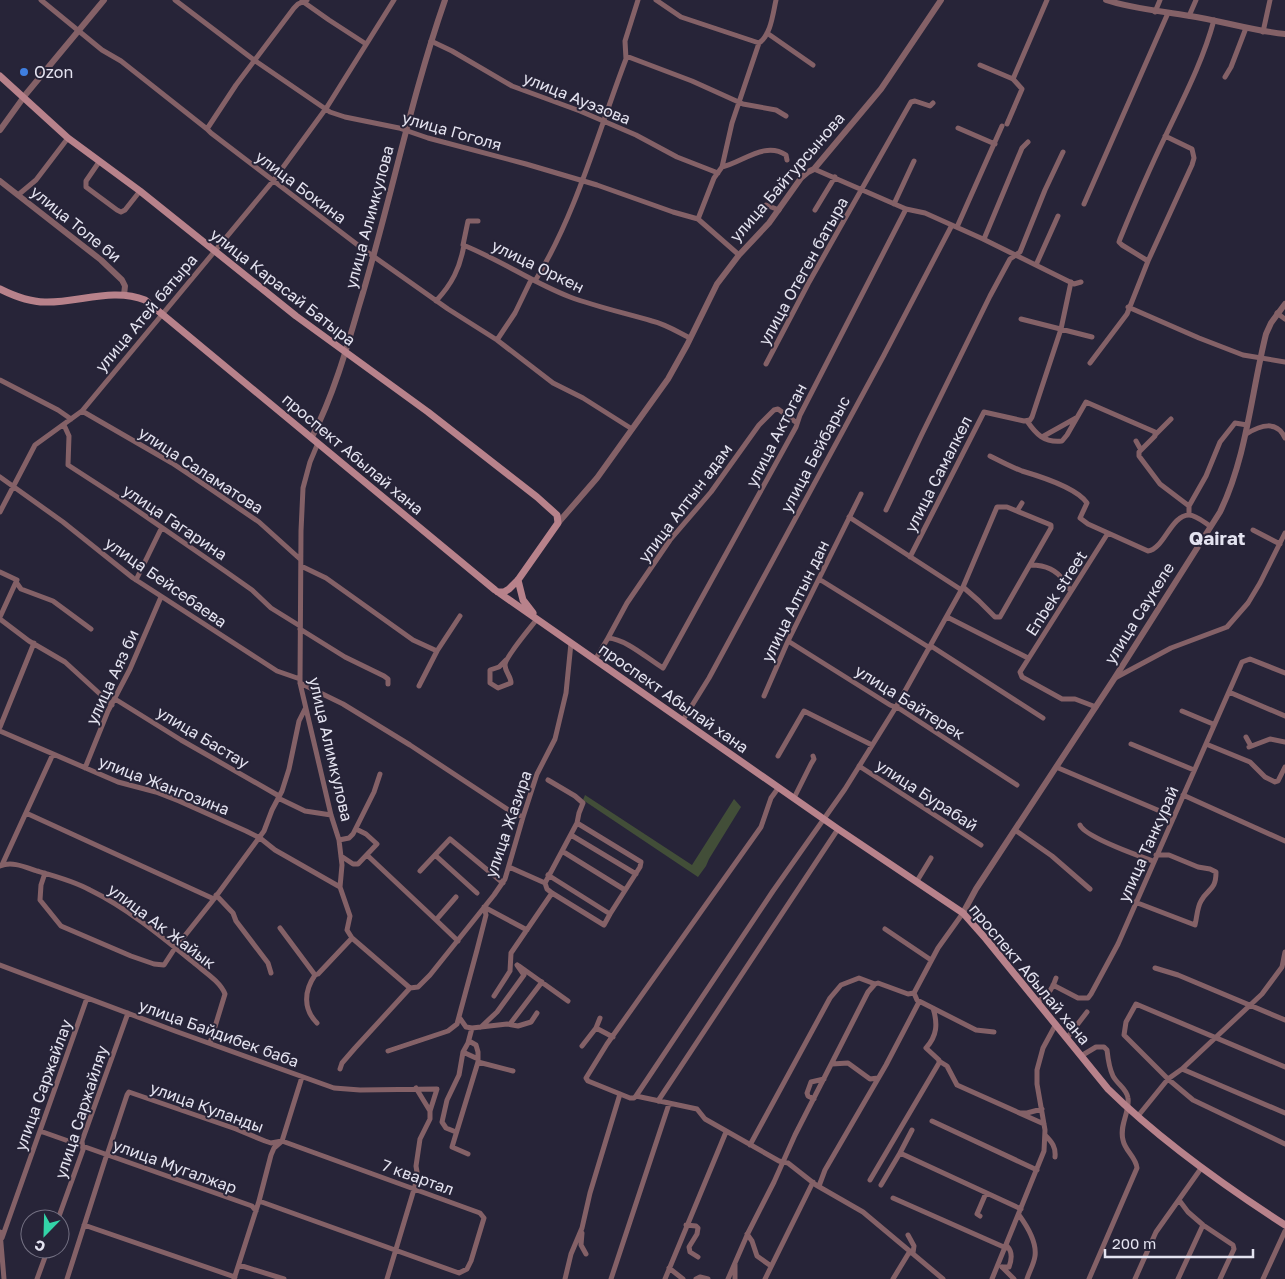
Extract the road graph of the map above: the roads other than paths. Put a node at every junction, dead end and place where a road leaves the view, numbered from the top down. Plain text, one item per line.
1 (41, 0) edge
2 (104, 0) edge
3 (175, 0) edge
4 (304, 0) edge
5 (394, 0) edge
6 (445, 0) edge
7 (638, 0) edge
8 (656, 0) edge
9 (776, 0) edge
10 (942, 0) edge
11 (1047, 0) edge
12 (1106, 0) edge
13 (1160, 0) edge
14 (1196, 0) edge
15 (1270, 0) edge
16 (1155, 12) junction
17 (1168, 13) junction
18 (1189, 16) junction
19 (1214, 20) junction
20 (1246, 28) junction
21 (78, 31) junction
22 (1263, 32) junction
23 (767, 33) junction
24 (1285, 34) edge
25 (431, 40) junction
26 (759, 43) junction
27 (366, 44) junction
28 (626, 56) junction
29 (254, 60) junction
30 (813, 65) dead end
31 (980, 65) dead end
32 (0, 76) edge
33 (1225, 77) dead end
34 (1013, 79) junction
35 (25, 97) junction
36 (739, 101) junction
37 (933, 103) dead end
38 (324, 110) junction
39 (786, 116) dead end
40 (603, 120) junction
41 (207, 128) junction
42 (958, 128) dead end
43 (0, 130) edge
44 (405, 130) junction
45 (1165, 136) junction
46 (68, 138) junction
47 (1028, 142) dead end
48 (995, 144) junction
49 (1063, 152) dead end
50 (787, 160) dead end
51 (914, 161) dead end
52 (99, 162) junction
53 (722, 167) junction
54 (814, 169) junction
55 (718, 173) junction
56 (834, 177) junction
57 (0, 181) edge
58 (581, 181) junction
59 (273, 182) junction
60 (862, 190) junction
61 (140, 191) junction
62 (18, 195) junction
63 (894, 204) junction
64 (1084, 204) dead end
65 (766, 205) dead end
66 (906, 209) junction
67 (779, 210) junction
68 (815, 210) dead end
69 (1058, 216) dead end
70 (698, 219) junction
71 (478, 221) dead end
72 (954, 226) junction
73 (984, 239) junction
74 (464, 245) junction
75 (214, 251) junction
76 (739, 255) junction
77 (1016, 255) junction
78 (374, 257) junction
79 (1148, 261) junction
80 (1036, 265) junction
81 (533, 280) junction
82 (1071, 282) junction
83 (1081, 282) dead end
84 (0, 289) edge
85 (124, 294) junction
86 (436, 301) junction
87 (1285, 304) edge
88 (1128, 307) junction
89 (1278, 313) junction
90 (163, 314) junction
91 (1021, 319) dead end
92 (1285, 319) edge
93 (1061, 329) junction
94 (1092, 337) dead end
95 (690, 338) junction
96 (497, 340) junction
97 (345, 353) junction
98 (1260, 359) junction
99 (1285, 362) edge
100 (1090, 363) dead end
101 (766, 364) dead end
102 (0, 380) edge
103 (82, 411) junction
104 (1077, 418) junction
105 (1171, 419) dead end
106 (71, 420) junction
107 (1027, 421) junction
108 (797, 423) junction
109 (64, 425) junction
110 (1247, 425) junction
111 (632, 429) junction
112 (1156, 434) junction
113 (1246, 434) junction
114 (312, 438) junction
115 (1042, 438) junction
116 (1285, 438) edge
117 (1136, 442) dead end
118 (318, 444) junction
119 (1141, 450) junction
120 (990, 456) dead end
121 (0, 477) edge
122 (13, 486) junction
123 (861, 494) dead end
124 (1022, 503) dead end
125 (1189, 506) junction
126 (886, 510) dead end
127 (1017, 511) junction
128 (0, 512) edge
129 (554, 513) junction
130 (566, 514) junction
131 (1189, 515) junction
132 (849, 518) junction
133 (558, 523) junction
134 (1210, 526) junction
135 (162, 529) junction
136 (1253, 530) dead end
137 (1108, 532) junction
138 (1285, 533) edge
139 (1280, 544) junction
140 (910, 557) junction
141 (300, 559) junction
142 (1031, 564) junction
143 (301, 566) junction
144 (0, 572) edge
145 (819, 578) junction
146 (136, 580) junction
147 (518, 580) junction
148 (16, 582) junction
149 (962, 588) junction
150 (1071, 591) junction
151 (498, 592) junction
152 (162, 597) junction
153 (460, 616) dead end
154 (947, 617) junction
155 (0, 618) edge
156 (538, 619) junction
157 (300, 628) junction
158 (91, 629) dead end
159 (608, 638) junction
160 (788, 641) junction
161 (34, 643) junction
162 (571, 643) junction
163 (930, 647) junction
164 (437, 651) junction
165 (1028, 658) junction
166 (506, 660) junction
167 (595, 660) junction
168 (1285, 673) edge
169 (1114, 679) junction
170 (300, 681) junction
171 (388, 684) dead end
172 (419, 686) dead end
173 (1229, 692) junction
174 (764, 696) dead end
175 (115, 699) junction
176 (112, 705) junction
177 (896, 707) junction
178 (1096, 707) junction
179 (304, 709) junction
180 (1182, 711) dead end
181 (1285, 716) edge
182 (1044, 718) dead end
183 (683, 720) junction
184 (0, 727) edge
185 (1213, 727) junction
186 (0, 731) edge
187 (1246, 737) dead end
188 (1285, 742) edge
189 (1131, 744) dead end
190 (1206, 744) junction
191 (872, 745) junction
192 (53, 754) junction
193 (778, 756) dead end
194 (813, 756) dead end
195 (859, 766) junction
196 (1056, 766) junction
197 (1285, 767) edge
198 (85, 768) junction
199 (1194, 770) junction
200 (380, 774) dead end
201 (548, 780) dead end
202 (161, 784) dead end
203 (1017, 785) dead end
204 (779, 787) junction
205 (157, 792) junction
206 (1184, 795) junction
207 (278, 797) junction
208 (794, 798) junction
209 (26, 813) junction
210 (331, 815) junction
211 (522, 817) junction
212 (1174, 817) junction
213 (824, 819) junction
214 (577, 823) junction
215 (1080, 825) dead end
216 (356, 828) junction
217 (838, 829) junction
218 (1015, 830) junction
219 (571, 835) junction
220 (260, 838) junction
221 (339, 840) junction
222 (1285, 841) edge
223 (981, 845) dead end
224 (562, 851) junction
225 (367, 855) junction
226 (435, 855) junction
227 (1156, 855) junction
228 (341, 856) junction
229 (932, 858) dead end
230 (1153, 861) junction
231 (1, 865) edge
232 (510, 867) junction
233 (420, 872) dead end
234 (45, 873) junction
235 (636, 874) junction
236 (548, 875) junction
237 (917, 882) junction
238 (502, 883) junction
239 (545, 883) junction
240 (340, 887) junction
241 (1090, 888) dead end
242 (625, 890) junction
243 (477, 893) dead end
244 (552, 893) junction
245 (215, 897) junction
246 (456, 897) dead end
247 (1135, 902) junction
248 (484, 907) junction
249 (610, 914) junction
250 (963, 914) junction
251 (436, 920) junction
252 (280, 928) dead end
253 (885, 929) dead end
254 (527, 930) junction
255 (352, 938) junction
256 (458, 941) junction
257 (175, 948) junction
258 (1285, 952) edge
259 (510, 956) junction
260 (931, 960) junction
261 (0, 965) edge
262 (517, 965) junction
263 (1155, 968) dead end
264 (271, 973) dead end
265 (314, 975) junction
266 (1056, 978) dead end
267 (542, 982) junction
268 (875, 984) junction
269 (1053, 985) junction
270 (410, 988) junction
271 (914, 993) junction
272 (494, 996) dead end
273 (88, 998) junction
274 (568, 1001) dead end
275 (920, 1002) junction
276 (1037, 1002) junction
277 (1249, 1005) junction
278 (933, 1008) junction
279 (128, 1012) junction
280 (1086, 1012) dead end
281 (497, 1013) junction
282 (537, 1013) dead end
283 (458, 1017) junction
284 (600, 1018) dead end
285 (1285, 1020) edge
286 (317, 1023) dead end
287 (507, 1024) junction
288 (1056, 1024) junction
289 (480, 1027) junction
290 (472, 1028) junction
291 (596, 1028) junction
292 (994, 1032) dead end
293 (613, 1037) junction
294 (1216, 1037) junction
295 (1067, 1038) junction
296 (469, 1041) junction
297 (210, 1043) junction
298 (582, 1046) dead end
299 (388, 1051) dead end
300 (463, 1052) junction
301 (1081, 1056) junction
302 (478, 1061) junction
303 (939, 1062) junction
304 (832, 1064) junction
305 (1285, 1067) edge
306 (340, 1069) dead end
307 (1182, 1069) junction
308 (513, 1071) dead end
309 (302, 1077) junction
310 (878, 1078) junction
311 (824, 1079) junction
312 (1168, 1079) junction
313 (416, 1088) junction
314 (620, 1094) junction
315 (636, 1096) junction
316 (814, 1099) junction
317 (658, 1101) junction
318 (669, 1104) junction
319 (1127, 1107) junction
320 (1042, 1109) junction
321 (430, 1111) junction
322 (1017, 1113) junction
323 (1285, 1113) edge
324 (1138, 1116) junction
325 (932, 1121) dead end
326 (1044, 1124) junction
327 (912, 1130) dead end
328 (40, 1131) junction
329 (456, 1132) junction
330 (726, 1132) junction
331 (1046, 1135) junction
332 (282, 1141) junction
333 (1285, 1144) edge
334 (750, 1145) junction
335 (84, 1147) junction
336 (900, 1153) junction
337 (107, 1154) junction
338 (468, 1154) dead end
339 (1055, 1157) dead end
340 (783, 1161) junction
341 (1202, 1167) junction
342 (1038, 1170) junction
343 (870, 1180) dead end
344 (813, 1182) junction
345 (882, 1184) dead end
346 (818, 1186) junction
347 (414, 1189) junction
348 (986, 1193) junction
349 (893, 1198) dead end
350 (1179, 1200) junction
351 (259, 1201) junction
352 (62, 1209) edge
353 (256, 1211) junction
354 (1020, 1212) junction
355 (980, 1216) dead end
356 (84, 1225) junction
357 (686, 1225) junction
358 (1203, 1225) junction
359 (1285, 1225) edge
360 (582, 1228) junction
361 (1285, 1231) edge
362 (1, 1234) edge
363 (747, 1234) junction
364 (574, 1247) junction
365 (1006, 1247) junction
366 (910, 1250) junction
367 (396, 1251) junction
368 (698, 1257) dead end
369 (44, 1259) edge
370 (735, 1264) junction
371 (239, 1265) junction
372 (771, 1266) junction
373 (1000, 1266) junction
374 (669, 1268) junction
375 (235, 1278) edge
376 (4, 1279) edge
377 (37, 1279) edge
378 (67, 1279) edge
379 (284, 1279) edge
380 (387, 1279) edge
381 (566, 1279) edge
382 (611, 1279) edge
383 (665, 1279) edge
384 (683, 1279) edge
385 (696, 1279) edge
386 (708, 1279) edge
387 (728, 1279) edge
388 (735, 1279) edge
389 (764, 1279) edge
390 (893, 1279) edge
391 (943, 1279) edge
392 (992, 1279) edge
393 (1014, 1279) edge
394 (1027, 1279) edge
395 (1089, 1279) edge
396 (1134, 1279) edge
397 (1178, 1279) edge
398 (1220, 1279) edge
399 (1263, 1279) edge

1 - 21 street, улица Бокина
2 - 21 street
3 - 29 street, улица Гоголя
4 - 27 street
4 - 29 street
5 - 27 street, улица Атей батыра
6 - 25 street, улица Алимкулова
7 - 28 street
8 - 26 street
9 - 23 street
10 - 54 street, улица Байтурсынова
11 - 34 street
12 - 16 street
13 - 16 street
14 - 18 street
15 - 22 street
16 - 17 street
17 - 18 street
17 - 64 street
18 - 19 street
19 - 20 street
19 - 45 street
20 - 22 street
20 - 33 street
21 - 35 street
21 - 41 street, улица Бокина
22 - 24 street
23 - 26 street
23 - 30 street
25 - 40 street, улица Ауэзова
25 - 44 street, улица Алимкулова
26 - 36 street
27 - 38 street, улица Атей батыра
28 - 36 street
28 - 40 street
29 - 38 street, улица Гоголя
29 - 41 street
31 - 34 street
32 - 35 main road, улица Карасай Батыра
34 - 48 street, улица Бейбарыс
35 - 43 street
35 - 46 main road, улица Карасай Батыра
36 - 39 street
36 - 53 street
37 - 60 street, улица Отеген батыра
38 - 44 street, улица Гоголя
38 - 59 street, улица Атей батыра
40 - 55 street, улица Ауэзова
40 - 58 street
41 - 59 street, улица Бокина
42 - 48 street
44 - 58 street, улица Гоголя
44 - 78 street, улица Алимкулова
45 - 79 street
45 - 79 street
46 - 52 main road, улица Карасай Батыра
46 - 62 street
47 - 73 street
48 - 72 street, улица Бейбарыс
49 - 77 street
50 - 53 street
51 - 63 street
52 - 61 main road, улица Карасай Батыра
52 - 61 street
53 - 55 street
54 - 56 street
54 - 67 street, улица Байтурсынова
55 - 70 street
56 - 60 street
56 - 68 street
57 - 62 street, улица Толе би
58 - 70 street, улица Гоголя
58 - 81 street
59 - 75 street, улица Атей батыра
59 - 78 street, улица Бокина
60 - 63 street
60 - 101 street, улица Отеген батыра
61 - 75 main road, улица Карасай Батыра
62 - 85 street, улица Толе би
63 - 66 street
65 - 67 street
66 - 72 street
66 - 108 street, улица Актоган
67 - 76 street, улица Байтурсынова
69 - 80 street
70 - 76 street, улица Гоголя
71 - 74 street, улица Оркен
72 - 73 street
72 - 183 street, улица Бейбарыс
73 - 77 street
74 - 81 street, улица Оркен
74 - 86 street
75 - 90 street, улица Атей батыра
75 - 97 main road, улица Карасай Батыра
76 - 95 street, улица Байтурсынова
77 - 80 street
77 - 126 street
78 - 86 street, улица Бокина
78 - 97 street, улица Алимкулова
79 - 88 street
80 - 82 street
81 - 95 street, улица Оркен
81 - 96 street
82 - 83 street
82 - 93 street
84 - 85 main road, проспект Абылай хана
85 - 90 main road, проспект Абылай хана
86 - 96 street, улица Бокина
87 - 89 street, улица Саукеле
88 - 98 street
88 - 100 street
89 - 92 street
89 - 98 street, улица Саукеле
90 - 103 street, улица Атей батыра
90 - 114 main road, проспект Абылай хана
91 - 93 street
93 - 94 street
93 - 107 street
95 - 111 street, улица Байтурсынова
96 - 111 street, улица Бокина
97 - 114 street, улица Алимкулова
97 - 129 main road, улица Карасай Батыра
98 - 99 street
98 - 110 street, улица Саукеле
102 - 106 street
103 - 106 street, улица Атей батыра
103 - 141 street, улица Саламатова
104 - 112 street
104 - 115 street
104 - 115 street
105 - 112 street
106 - 109 street, улица Атей батыра
107 - 115 street
107 - 140 street, улица Самалкел
108 - 159 street, улица Алтын адам
108 - 159 street, улица Актоган
109 - 122 street, улица Атей батыра
109 - 135 street, улица Гагарина
110 - 113 street, улица Саукеле
110 - 125 street
111 - 130 street, улица Байтурсынова
112 - 119 street
113 - 116 street
113 - 134 street, улица Саукеле
114 - 118 main road, проспект Абылай хана
117 - 119 street
118 - 141 street, улица Алимкулова
118 - 151 main road, проспект Абылай хана
119 - 125 street
120 - 137 street
121 - 122 street, улица Бейсебаева
122 - 128 street, улица Атей батыра
122 - 146 street, улица Бейсебаева
123 - 132 street, улица Алтын дан
124 - 127 street
125 - 131 street
127 - 142 street
127 - 149 street, улица Бурабай
129 - 130 street
129 - 133 main road
130 - 133 street, улица Байтурсынова
131 - 134 street
131 - 137 street
132 - 140 street
132 - 145 street, улица Алтын дан
133 - 147 main road
134 - 169 street, улица Саукеле
135 - 146 street
135 - 157 street, улица Гагарина
136 - 139 street
137 - 150 street, Enbek street
138 - 139 street
139 - 169 street
140 - 149 street
141 - 143 street, улица Алимкулова
142 - 149 street
142 - 150 street
143 - 157 street, улица Алимкулова
143 - 164 street
144 - 148 street
145 - 160 street, улица Алтын дан
145 - 163 street
146 - 152 street, улица Бейсебаева
147 - 151 main road
147 - 156 main road
148 - 155 street
148 - 158 street
149 - 154 street, улица Бурабай
150 - 165 street, Enbek street
151 - 156 main road, проспект Абылай хана
152 - 170 street, улица Бейсебаева
152 - 175 street, улица Аяз би
153 - 164 street
154 - 163 street, улица Бурабай
154 - 165 street, Enbek street
155 - 161 street
156 - 162 main road, проспект Абылай хана
156 - 166 street
157 - 170 street, улица Алимкулова
157 - 171 street, улица Гагарина
159 - 167 street
160 - 174 street, улица Алтын дан
160 - 177 street, улица Байтерек
161 - 176 street
161 - 184 street
162 - 167 main road, проспект Абылай хана
162 - 211 street, улица Жазира
163 - 177 street, улица Бурабай
163 - 182 street
164 - 172 street
165 - 178 street
166 - 166 street
167 - 183 main road, проспект Абылай хана
168 - 173 street, улица Танкурай
169 - 178 street, улица Саукеле
170 - 179 street, улица Алимкулова
170 - 211 street, улица Бейсебаева
173 - 181 street
173 - 185 street, улица Танкурай
175 - 176 street, улица Аяз би
175 - 207 street, улица Бастау
176 - 198 street, улица Аяз би
177 - 191 street, улица Бурабай
177 - 203 street, улица Байтерек
178 - 196 street, улица Саукеле
179 - 207 street
179 - 210 street, улица Алимкулова
180 - 185 street
183 - 204 main road, проспект Абылай хана
185 - 190 street, улица Танкурай
186 - 192 street, улица Жангозина
187 - 188 street
189 - 199 street
190 - 197 street
190 - 199 street, улица Танкурай
191 - 193 street
191 - 195 street, улица Бурабай
192 - 198 street, улица Жангозина
192 - 209 street
194 - 208 street
195 - 213 street, улица Бурабай
195 - 223 street, улица Бурабай
196 - 212 street
196 - 218 street, улица Саукеле
198 - 205 street, улица Жангозина
199 - 206 street, улица Танкурай
200 - 216 street
201 - 214 street
202 - 205 street
204 - 208 main road, проспект Абылай хана
204 - 293 street
205 - 220 street, улица Жангозина
206 - 212 street, улица Танкурай
206 - 222 street
207 - 210 street, улица Бастау
207 - 220 street
208 - 213 main road, проспект Абылай хана
209 - 231 street
209 - 245 street
210 - 221 street, улица Алимкулова
211 - 232 street, улица Жазира
212 - 227 street, улица Танкурай
213 - 217 main road, проспект Абылай хана
213 - 315 street, улица Бурабай
214 - 219 street
214 - 235 street
215 - 230 street
216 - 221 street
216 - 225 street
217 - 237 main road, проспект Абылай хана
217 - 317 street
218 - 241 street
218 - 250 street, улица Саукеле
219 - 224 street
219 - 235 street
220 - 240 street, улица Жангозина
220 - 245 street
221 - 228 street, улица Алимкулова
224 - 236 street
224 - 242 street
225 - 228 street
225 - 251 street
226 - 233 street
226 - 238 street
226 - 243 street
227 - 230 street, улица Танкурай
227 - 247 street
228 - 240 street, улица Алимкулова
229 - 237 street
230 - 247 street, улица Танкурай
231 - 234 street, улица Ак Жайык
232 - 238 street, улица Жазира
232 - 239 street
234 - 257 street, улица Ак Жайык
234 - 257 street
235 - 242 street
236 - 239 street
236 - 249 street
237 - 250 main road, проспект Абылай хана
238 - 248 street, улица Жазира
239 - 244 street
240 - 255 street, улица Алимкулова
242 - 249 street
244 - 249 street
244 - 254 street
245 - 257 street
245 - 264 street
246 - 251 street
247 - 269 street, улица Танкурай
248 - 254 street
248 - 256 street, улица Жазира
248 - 283 street
250 - 260 street
250 - 276 main road, проспект Абылай хана
251 - 256 street
252 - 265 street
253 - 260 street
254 - 259 street
255 - 265 street
255 - 270 street
256 - 270 street, улица Жазира
257 - 297 street, улица Ак Жайык
258 - 277 street
259 - 262 street
259 - 272 street
260 - 271 street
261 - 273 street, улица Байдибек баба
262 - 267 street
262 - 281 street
263 - 277 street
265 - 286 street
266 - 269 street
267 - 274 street
267 - 287 street
268 - 271 street
268 - 304 street
268 - 334 street
269 - 276 street
270 - 306 street, улица Жазира
271 - 275 street
273 - 279 street, улица Байдибек баба
273 - 328 street, улица Саржайлау
275 - 278 street
275 - 310 street
276 - 288 main road, проспект Абылай хана
277 - 285 street
277 - 294 street
278 - 292 street
278 - 303 street
279 - 297 street, улица Байдибек баба
279 - 335 street, улица Саржайляу
280 - 295 street
281 - 287 street
281 - 289 street
282 - 287 street
283 - 290 street
283 - 299 street
284 - 291 street
287 - 289 street
288 - 295 main road, проспект Абылай хана
288 - 320 street
289 - 290 street
290 - 296 street
291 - 293 street
291 - 298 street
293 - 314 street
294 - 305 street
294 - 307 street
294 - 312 street
295 - 301 main road, проспект Абылай хана
296 - 300 street
296 - 302 street
297 - 309 street, улица Байдибек баба
300 - 302 street
300 - 329 street
301 - 319 main road, проспект Абылай хана
301 - 319 street
302 - 308 street
302 - 329 street
303 - 322 street
303 - 343 street
304 - 310 street
304 - 311 street
307 - 312 street
307 - 323 street
309 - 313 street, улица Байдибек баба
309 - 332 street
310 - 346 street
311 - 316 street
311 - 316 street
312 - 324 street
312 - 333 street
313 - 321 street
313 - 321 street, улица Байдибек баба
314 - 315 street
314 - 360 street
315 - 317 street
316 - 340 street
317 - 318 street
318 - 330 street
318 - 382 street
319 - 324 main road, проспект Абылай хана
319 - 395 street
320 - 322 street
320 - 326 street
321 - 347 street
322 - 326 street
324 - 341 main road, проспект Абылай хана
325 - 342 street
326 - 331 street
327 - 336 street
328 - 335 street, улица Мугалжар
328 - 362 street, улица Саржайлау
329 - 338 street
330 - 334 street
330 - 357 street
331 - 339 street
331 - 342 street
332 - 337 street, улица Куланды
332 - 347 street, 7 квартал
332 - 351 street
334 - 340 street
335 - 337 street, улица Мугалжар
335 - 352 street, улица Саржайляу
336 - 345 street
336 - 348 street
337 - 353 street, улица Мугалжар
337 - 356 street
340 - 344 street
340 - 363 street
341 - 350 street
341 - 359 main road, проспект Абылай хана
342 - 354 street
344 - 346 street
344 - 372 street
346 - 366 street
347 - 367 street
347 - 367 street, 7 квартал
348 - 354 street
348 - 355 street
349 - 365 street
350 - 358 street
350 - 396 street
351 - 353 street
351 - 367 street
353 - 371 street
354 - 365 street
354 - 394 street
356 - 375 street
356 - 378 street
357 - 368 street
357 - 374 street
358 - 397 street
358 - 398 street
360 - 364 street
360 - 364 street
361 - 399 street
362 - 376 street, улица Саржайлау
363 - 370 street
363 - 372 street
364 - 381 street
365 - 373 street
365 - 373 street
366 - 366 street
366 - 390 street
366 - 391 street
367 - 380 street
369 - 377 street
370 - 387 street
370 - 388 street
371 - 375 street
371 - 379 street
372 - 389 street
373 - 392 street
373 - 393 street
374 - 383 street
374 - 384 street
385 - 386 street

